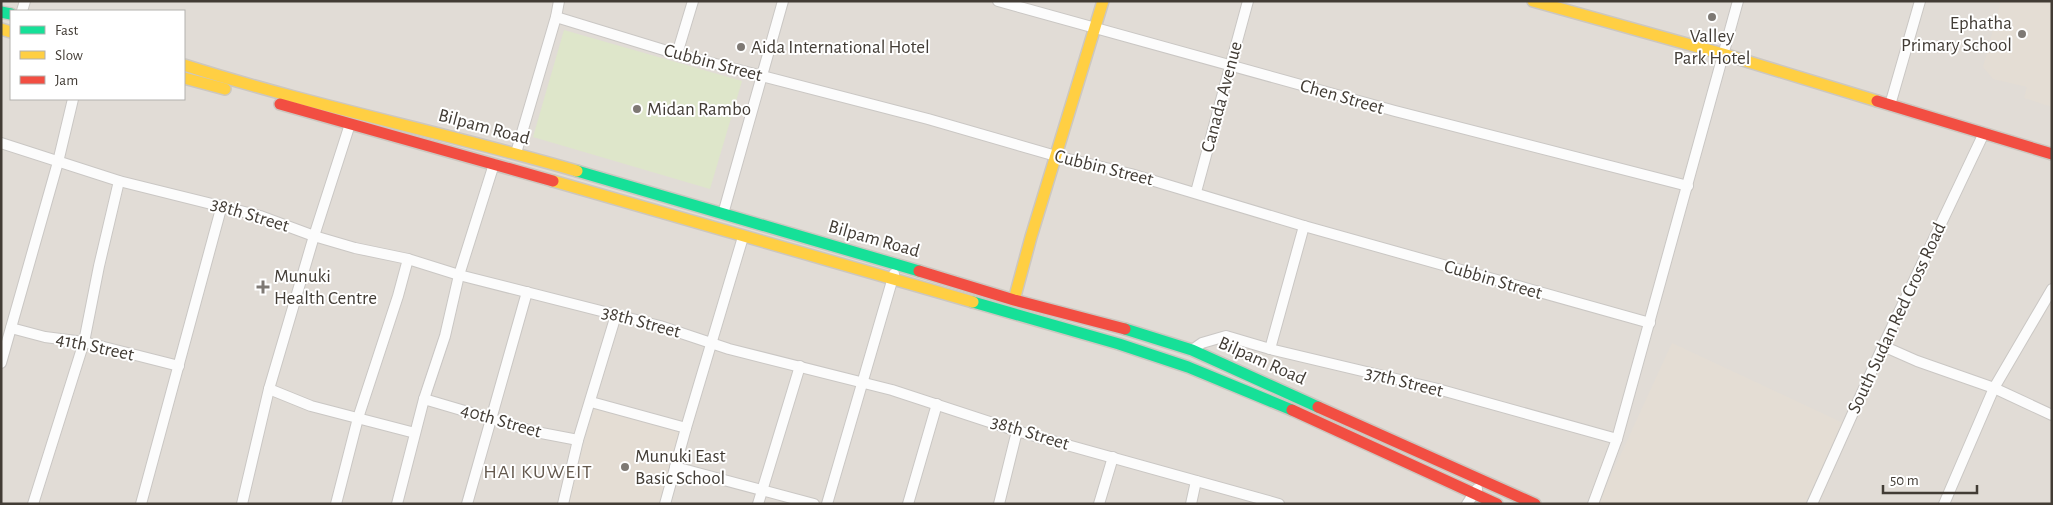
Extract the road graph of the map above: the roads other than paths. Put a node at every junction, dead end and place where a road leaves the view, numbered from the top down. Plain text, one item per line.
1 (558, 1) edge
2 (693, 1) edge
3 (783, 1) edge
4 (998, 1) edge
5 (1104, 1) edge
6 (1248, 1) edge
7 (1533, 1) edge
8 (1738, 1) edge
9 (1920, 1) edge
10 (556, 17) junction
11 (1096, 28) junction
12 (677, 54) junction
13 (1723, 54) junction
14 (185, 65) edge
15 (1230, 65) junction
16 (762, 76) junction
17 (185, 78) edge
18 (73, 100) edge
19 (1890, 105) junction
20 (350, 124) junction
21 (1984, 133) junction
22 (1, 143) edge
23 (516, 153) junction
24 (2052, 154) edge
25 (1056, 156) junction
26 (58, 162) junction
27 (494, 164) junction
28 (119, 181) junction
29 (1688, 186) junction
30 (1196, 192) junction
31 (222, 205) junction
32 (723, 214) junction
33 (1304, 226) junction
34 (314, 236) junction
35 (743, 237) junction
36 (408, 259) junction
37 (896, 264) junction
38 (459, 275) junction
39 (892, 278) junction
40 (2052, 289) edge
41 (527, 292) junction
42 (1014, 300) junction
43 (616, 315) junction
44 (1650, 323) junction
45 (11, 328) junction
46 (84, 342) junction
47 (711, 342) junction
48 (1883, 346) junction
49 (1270, 349) junction
50 (1192, 350) junction
51 (1, 364) edge
52 (179, 366) junction
53 (800, 366) junction
54 (862, 382) junction
55 (1994, 388) junction
56 (269, 389) junction
57 (424, 399) junction
58 (591, 402) junction
59 (936, 404) junction
60 (2052, 415) edge
61 (491, 417) junction
62 (358, 418) junction
63 (686, 428) junction
64 (1016, 431) junction
65 (415, 433) junction
66 (1617, 439) junction
67 (578, 440) junction
68 (1113, 457) junction
69 (675, 467) junction
70 (1482, 480) junction
71 (1196, 481) junction
72 (762, 488) junction
73 (1474, 493) junction
74 (33, 504) edge
75 (141, 504) edge
76 (242, 504) edge
77 (336, 504) edge
78 (397, 504) edge
79 (467, 504) edge
80 (562, 504) edge
81 (665, 504) edge
82 (758, 504) edge
83 (814, 504) edge
84 (828, 504) edge
85 (908, 504) edge
86 (999, 504) edge
87 (1099, 504) edge
88 (1191, 504) edge
89 (1280, 504) edge
90 (1467, 504) edge
91 (1497, 504) edge
92 (1535, 504) edge
93 (1593, 504) edge
94 (1812, 504) edge
95 (1944, 504) edge

1 - 10 street
2 - 12 street
3 - 16 street
4 - 11 street, Chen Street
5 - 11 main road
6 - 15 street, Canada Avenue
7 - 13 main road
8 - 13 street
9 - 19 street
10 - 12 street, Cubbin Street
10 - 23 street
11 - 15 street, Chen Street
11 - 25 main road
12 - 16 street, Cubbin Street
13 - 19 main road
13 - 29 street
14 - 23 main road, Bilpam Road
15 - 29 street, Chen Street
15 - 30 street, Canada Avenue
16 - 25 street, Cubbin Street
16 - 32 street
17 - 20 main road, Bilpam Road
18 - 26 street
19 - 21 main road
20 - 27 main road, Bilpam Road
20 - 34 street
21 - 24 main road
21 - 48 street, South Sudan Red Cross Road
22 - 26 street, 38th Street
23 - 32 main road, Bilpam Road
25 - 30 street, Cubbin Street
25 - 42 main road
26 - 28 street, 38th Street
26 - 45 street
27 - 35 main road, Bilpam Road
27 - 38 street
28 - 31 street, 38th Street
28 - 46 street
29 - 44 street
30 - 33 street, Cubbin Street
31 - 34 street, 38th Street
31 - 52 street
32 - 37 main road, Bilpam Road
33 - 44 street, Cubbin Street
33 - 49 street
34 - 36 street, 38th Street
34 - 56 street
35 - 39 main road, Bilpam Road
35 - 47 street
36 - 38 street, 38th Street
36 - 62 street
37 - 39 street
37 - 42 main road, Bilpam Road
38 - 41 street, 38th Street
38 - 57 street
39 - 54 street
39 - 73 main road, Bilpam Road
40 - 55 street
41 - 43 street, 38th Street
41 - 61 street
42 - 50 main road, Bilpam Road
43 - 47 street, 38th Street
43 - 58 street
44 - 66 street
45 - 46 street, 41th Street
45 - 51 street
46 - 52 street, 41th Street
46 - 74 street
47 - 53 street, 38th Street
47 - 63 street
48 - 55 street
48 - 94 street, South Sudan Red Cross Road
49 - 50 street, 37th Street
49 - 66 street, 37th Street
50 - 70 main road, Bilpam Road
52 - 75 street
53 - 54 street, 38th Street
53 - 72 street
54 - 59 street, 38th Street
54 - 84 street
55 - 60 street
55 - 95 street
56 - 62 street
56 - 76 street
57 - 61 street, 40th Street
57 - 65 street
58 - 63 street
58 - 67 street
59 - 64 street, 38th Street
59 - 85 street
61 - 67 street, 40th Street
61 - 79 street
62 - 65 street
62 - 77 street
63 - 69 street
64 - 68 street, 38th Street
64 - 86 street
65 - 78 street
66 - 93 street
67 - 80 street
68 - 71 street, 38th Street
68 - 87 street
69 - 72 street
69 - 81 street
70 - 73 street
70 - 92 main road, Bilpam Road
71 - 88 street
71 - 89 street, 38th Street
72 - 82 street
72 - 83 street
73 - 90 street
73 - 91 main road, Bilpam Road

